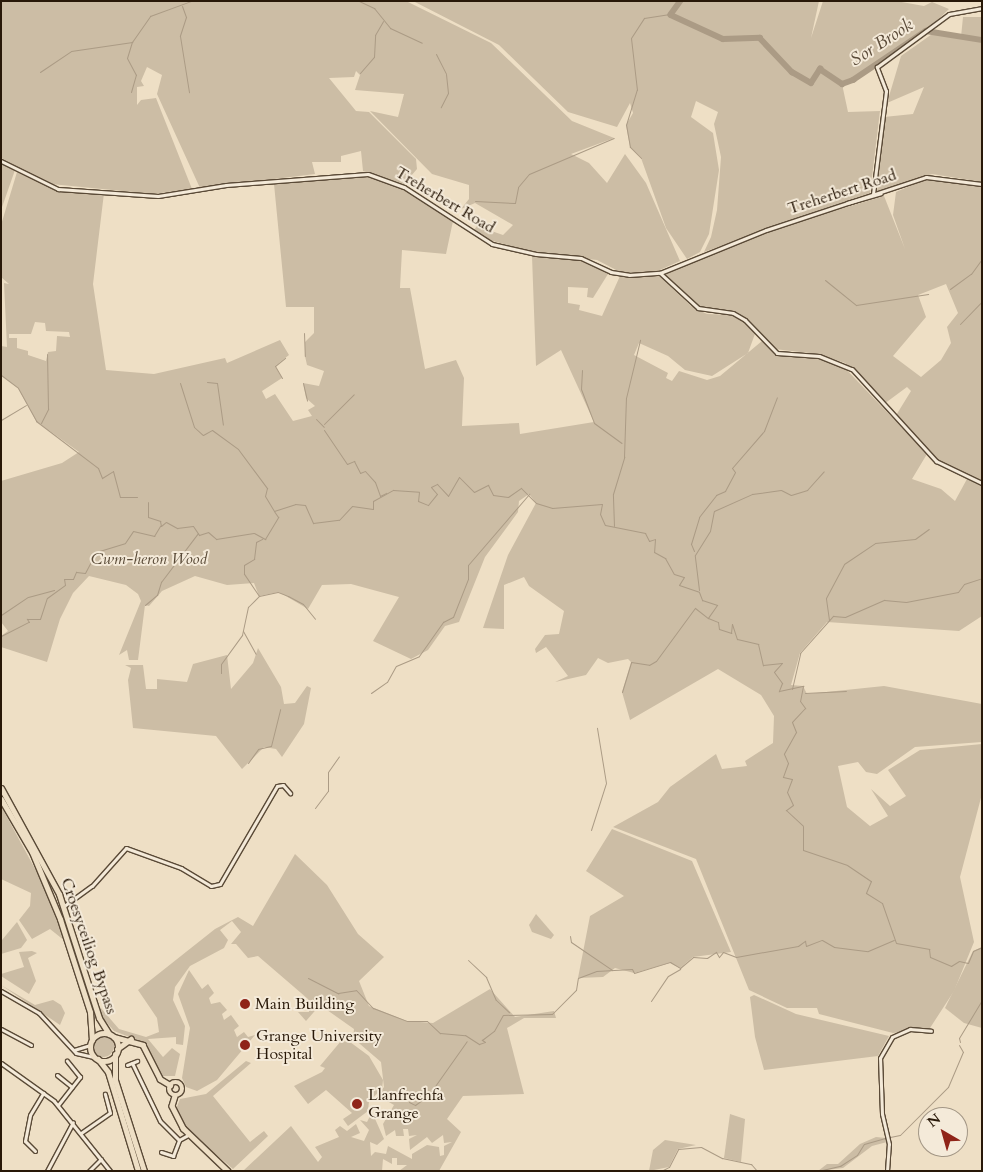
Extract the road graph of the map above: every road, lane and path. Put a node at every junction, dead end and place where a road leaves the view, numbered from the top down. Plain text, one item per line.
1 (982, 8) edge
2 (1, 161) edge
3 (982, 184) edge
4 (886, 193) junction
5 (874, 194) junction
6 (842, 206) junction
7 (660, 273) junction
8 (982, 484) edge
9 (1, 788) edge
10 (290, 793) dead end
11 (1, 799) edge
12 (64, 906) junction
13 (2, 993) edge
14 (1, 1029) edge
15 (931, 1031) dead end
16 (112, 1035) junction
17 (131, 1039) junction
18 (91, 1043) junction
19 (31, 1045) dead end
20 (73, 1050) junction
21 (116, 1051) junction
22 (96, 1058) junction
23 (67, 1061) dead end
24 (137, 1061) dead end
25 (1, 1063) edge
26 (132, 1063) junction
27 (127, 1065) dead end
28 (57, 1075) dead end
29 (170, 1085) junction
30 (72, 1087) junction
31 (43, 1093) junction
32 (105, 1094) dead end
33 (175, 1096) junction
34 (58, 1105) junction
35 (73, 1122) junction
36 (82, 1133) junction
37 (188, 1134) junction
38 (179, 1140) junction
39 (35, 1151) dead end
40 (161, 1152) dead end
41 (101, 1159) junction
42 (47, 1171) edge
43 (88, 1171) edge
44 (110, 1171) edge
45 (138, 1171) edge
46 (144, 1171) edge
47 (228, 1171) edge
48 (887, 1171) edge

1 - 5 street
2 - 7 street, Treherbert Road
3 - 4 street, Treherbert Road
4 - 5 street
4 - 6 street, Treherbert Road
5 - 6 street
6 - 7 street, Treherbert Road
7 - 8 street
9 - 12 highway, Croesyceiliog Bypass
10 - 12 street
11 - 18 highway, Croesyceiliog Bypass
12 - 16 highway, Croesyceiliog Bypass
13 - 20 street
14 - 19 street
15 - 48 street
16 - 17 main road
16 - 18 highway
16 - 21 highway, Croesyceiliog Bypass
17 - 21 main road
17 - 29 main road
18 - 20 street
18 - 22 highway, Croesyceiliog Bypass
20 - 22 street
21 - 22 highway
21 - 46 highway
22 - 45 highway, Croesyceiliog Bypass
23 - 30 street
24 - 26 street
25 - 31 street
26 - 27 street
26 - 38 street
28 - 30 street
29 - 33 main road
29 - 33 main road
30 - 34 street
31 - 34 street
31 - 39 street
32 - 36 street
33 - 37 main road
34 - 35 street
35 - 36 street
35 - 42 street
36 - 41 street
37 - 38 street
37 - 47 main road
38 - 40 street
41 - 43 street
41 - 44 street

